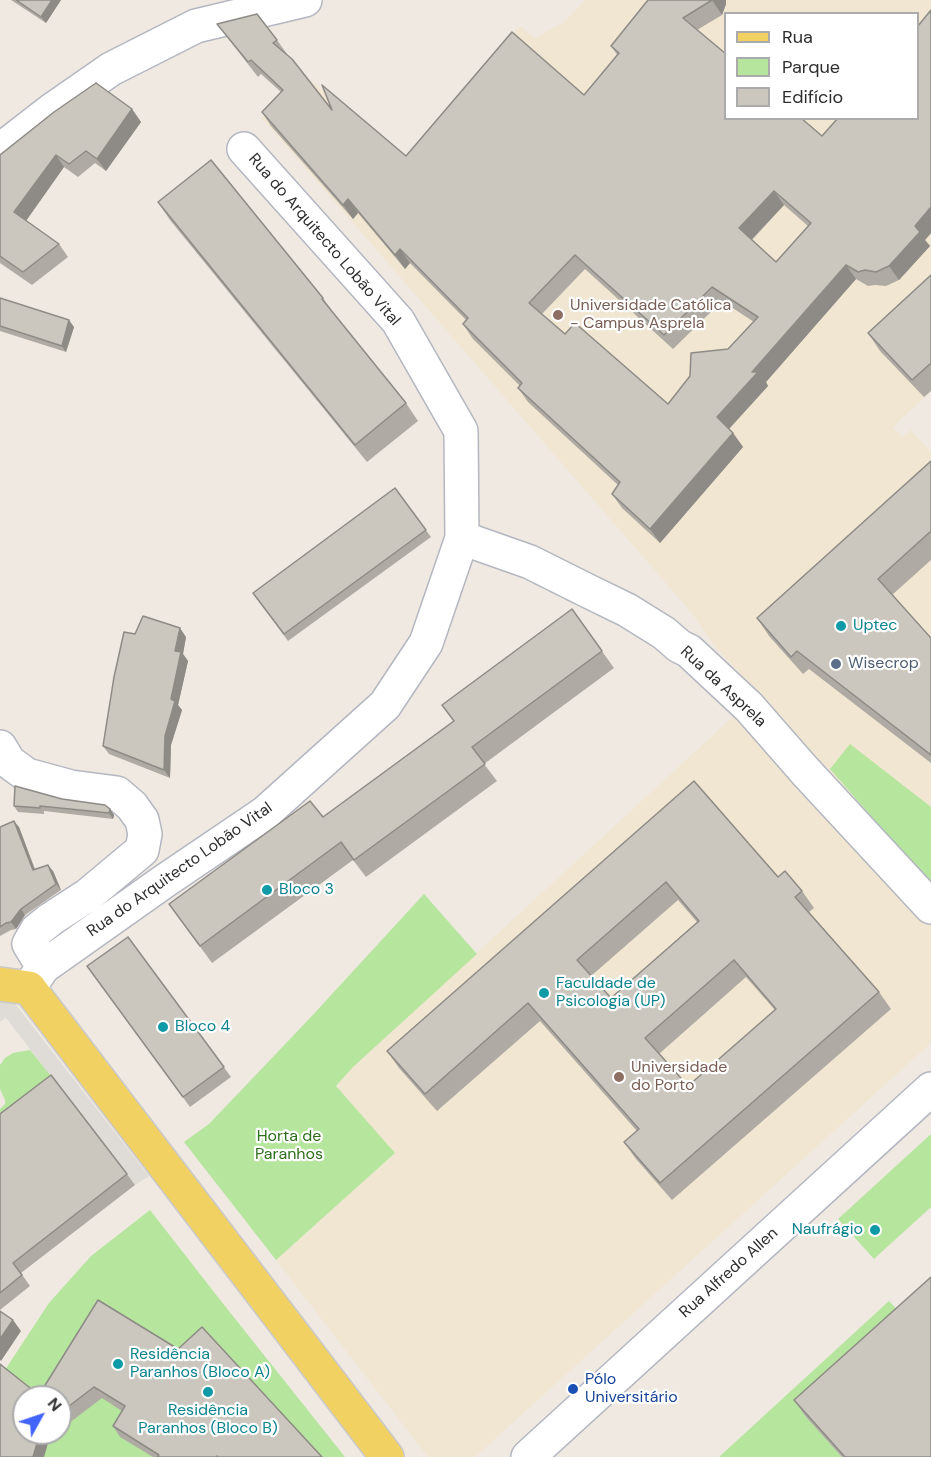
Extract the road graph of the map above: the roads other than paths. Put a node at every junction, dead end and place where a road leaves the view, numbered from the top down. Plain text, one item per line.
1 (305, 0) edge
2 (4, 141) edge
3 (244, 148) dead end
4 (462, 538) junction
5 (0, 747) edge
6 (931, 907) edge
7 (24, 980) edge
8 (931, 1089) edge
9 (387, 1457) edge
10 (528, 1457) edge

1 - 2 street
3 - 4 street, Rua do Arquitecto Lobão Vital
4 - 6 street, Rua da Asprela
4 - 7 street, Rua do Arquitecto Lobão Vital
5 - 7 street
7 - 9 main road
8 - 10 street, Rua Alfredo Allen

